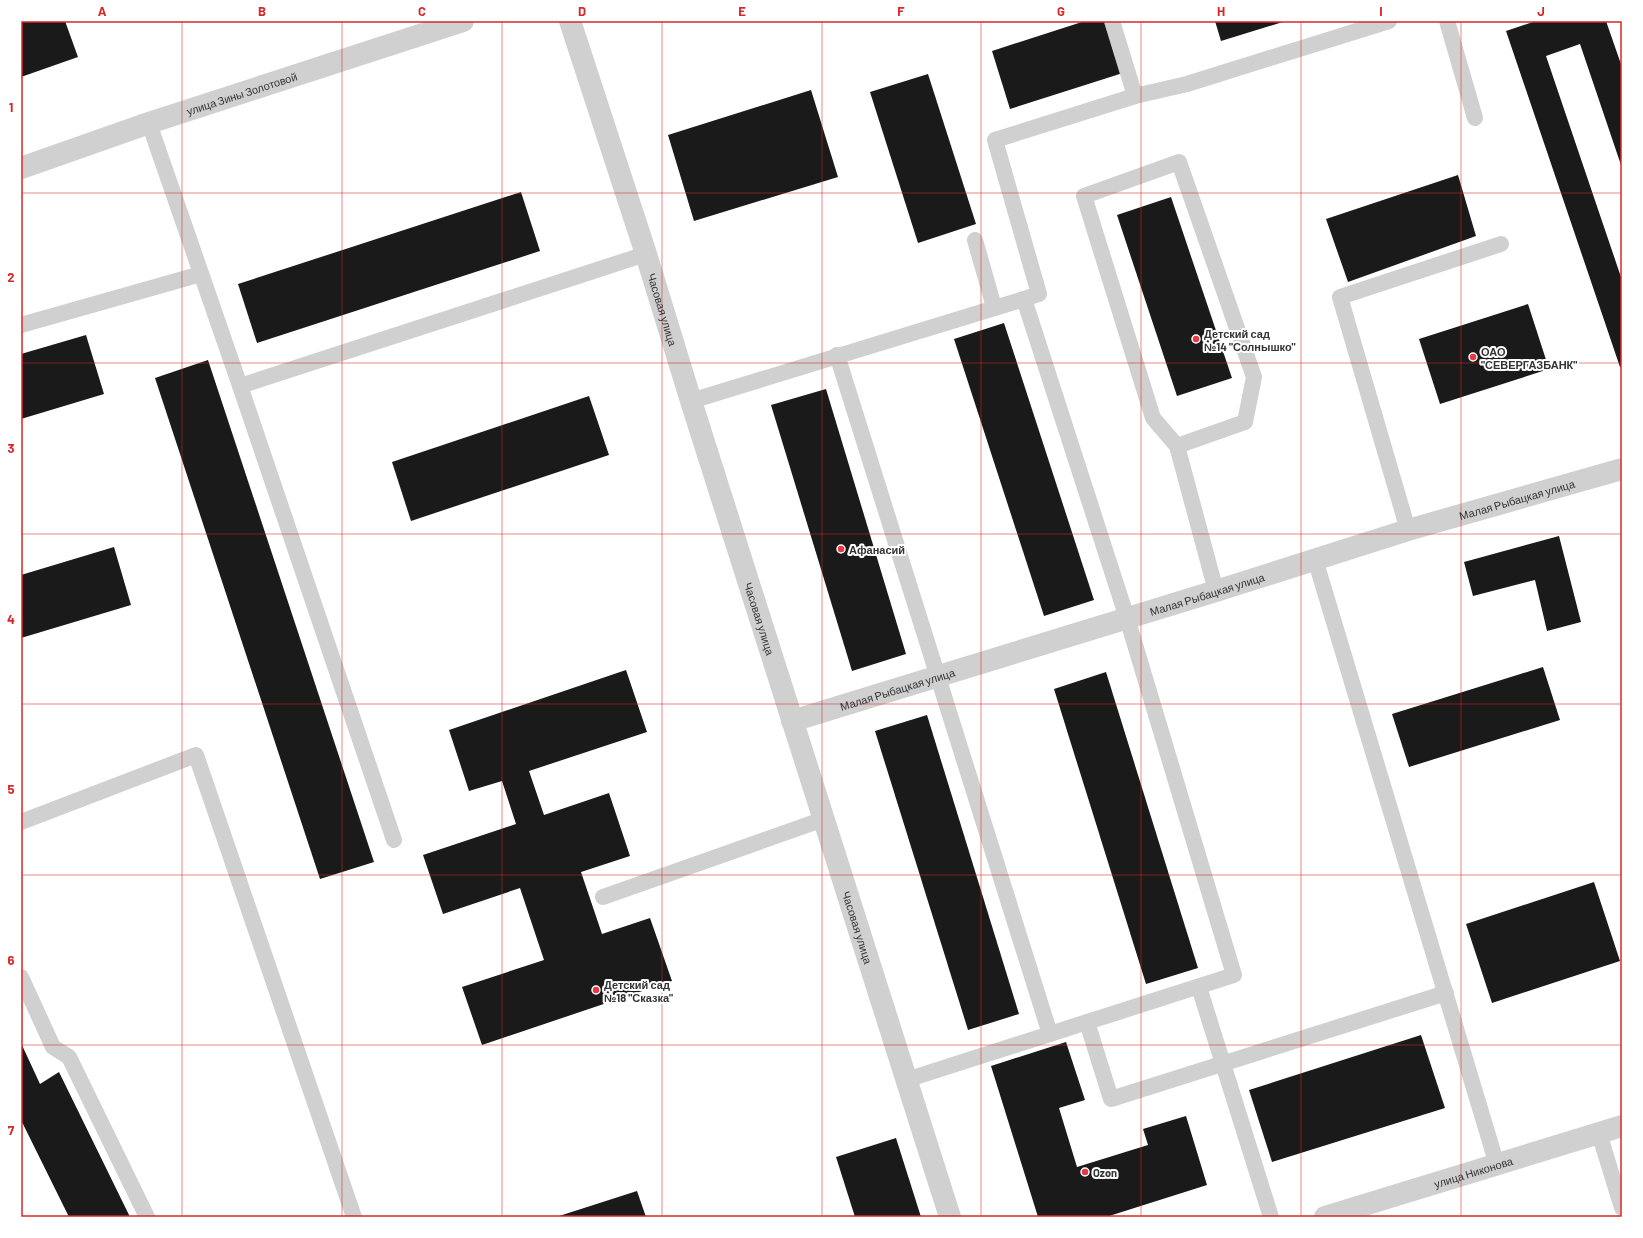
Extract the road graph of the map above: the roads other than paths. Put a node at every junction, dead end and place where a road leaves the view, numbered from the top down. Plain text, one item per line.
1 (463, 21) edge
2 (570, 21) edge
3 (1112, 21) edge
4 (1389, 21) edge
5 (1447, 21) edge
6 (1135, 96) junction
7 (1475, 118) dead end
8 (149, 123) junction
9 (21, 168) edge
10 (975, 240) dead end
11 (1501, 244) dead end
12 (646, 254) junction
13 (201, 274) junction
14 (1024, 298) junction
15 (994, 307) junction
16 (21, 325) edge
17 (837, 355) junction
18 (240, 386) junction
19 (691, 401) junction
20 (1177, 446) junction
21 (1622, 469) edge
22 (1408, 530) junction
23 (1315, 559) junction
24 (1216, 591) junction
25 (1127, 618) junction
26 (937, 676) junction
27 (792, 721) junction
28 (824, 819) junction
29 (21, 822) edge
30 (394, 840) dead end
31 (603, 897) dead end
32 (21, 977) edge
33 (1200, 987) junction
34 (1446, 993) junction
35 (1087, 1022) junction
36 (1050, 1034) junction
37 (1224, 1064) junction
38 (906, 1080) junction
39 (1622, 1126) edge
40 (1599, 1133) junction
41 (1497, 1165) junction
42 (1622, 1208) edge
43 (147, 1217) edge
44 (354, 1217) edge
45 (950, 1217) edge
46 (1272, 1217) edge
47 (1325, 1217) edge

1 - 8 street, улица Зины Золотовой
2 - 12 street, Часовая улица
3 - 6 lane
4 - 6 lane
5 - 7 lane
6 - 14 lane
8 - 9 street, улица Зины Золотовой
8 - 13 lane
10 - 15 lane
11 - 22 lane
12 - 18 lane
12 - 19 street, Часовая улица
13 - 16 lane
13 - 18 lane
14 - 15 lane
14 - 25 lane
15 - 17 lane
17 - 19 lane
17 - 26 lane
18 - 30 lane
19 - 27 street, Часовая улица
20 - 20 lane
20 - 24 lane
21 - 22 street, Малая Рыбацкая улица
22 - 23 street, Малая Рыбацкая улица
23 - 24 street, Малая Рыбацкая улица
23 - 34 lane
24 - 25 street, Малая Рыбацкая улица
25 - 26 street, Малая Рыбацкая улица
25 - 33 lane
26 - 27 street, Малая Рыбацкая улица
26 - 36 lane
27 - 28 street, Часовая улица
28 - 31 lane
28 - 38 street, Часовая улица
29 - 44 lane
32 - 43 lane
33 - 35 lane
33 - 37 lane
34 - 37 lane
34 - 41 lane
35 - 36 lane
35 - 37 lane
36 - 38 lane
37 - 46 lane
38 - 45 street, Часовая улица
39 - 40 street, улица Никонова
40 - 41 street, улица Никонова
40 - 42 lane
41 - 47 street, улица Никонова

